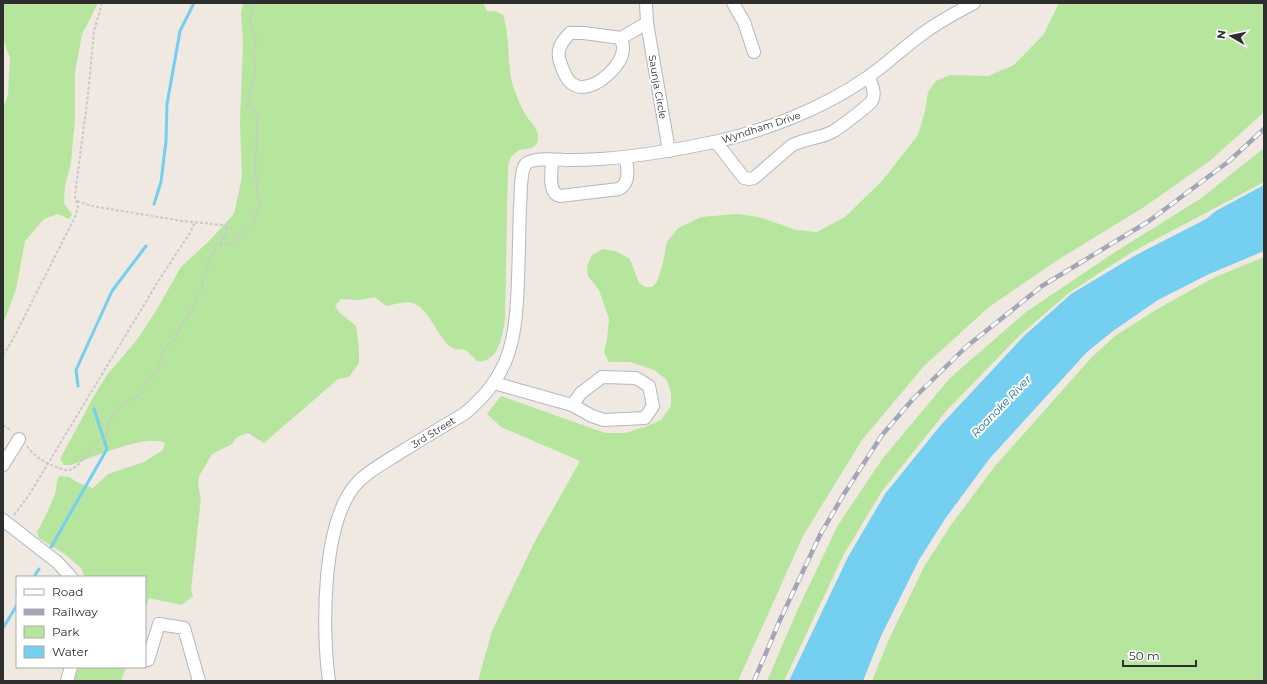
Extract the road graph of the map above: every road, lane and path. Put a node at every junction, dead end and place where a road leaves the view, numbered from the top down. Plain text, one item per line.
1 (102, 3) edge
2 (255, 3) edge
3 (646, 3) edge
4 (733, 3) edge
5 (974, 3) edge
6 (646, 23) junction
7 (621, 38) junction
8 (754, 52) dead end
9 (868, 77) junction
10 (716, 142) junction
11 (669, 151) junction
12 (626, 157) junction
13 (552, 160) junction
14 (522, 171) joint
15 (77, 201) junction
16 (255, 207) dead end
17 (257, 210) junction
18 (195, 222) junction
19 (226, 227) junction
20 (232, 228) dead end
21 (220, 244) junction
22 (3, 355) edge
23 (494, 383) junction
24 (572, 405) junction
25 (19, 439) joint
26 (48, 464) junction
27 (3, 465) edge
28 (4, 521) edge
29 (70, 576) edge
30 (148, 660) dead end
31 (71, 668) edge
32 (67, 681) edge
33 (199, 681) edge
34 (329, 681) edge

1 - 15 path
2 - 17 path
3 - 6 street, Saunja Circle
4 - 8 street
5 - 9 street, Wyndham Drive
6 - 7 street
6 - 11 street, Saunja Circle
7 - 7 street
9 - 10 street, Wyndham Drive
9 - 10 street
10 - 11 street, Wyndham Drive
11 - 12 street, Wyndham Drive
12 - 13 street, Wyndham Drive
12 - 13 street
13 - 14 street, Wyndham Drive
14 - 23 street, 3rd Street
15 - 18 path
15 - 22 path
16 - 17 path
17 - 21 path
18 - 19 path
18 - 26 path
19 - 20 path
19 - 21 path
21 - 26 path
23 - 24 street
23 - 34 street, 3rd Street
24 - 24 street
25 - 26 path
25 - 27 street
26 - 28 path
28 - 29 street
30 - 33 street
31 - 32 street

